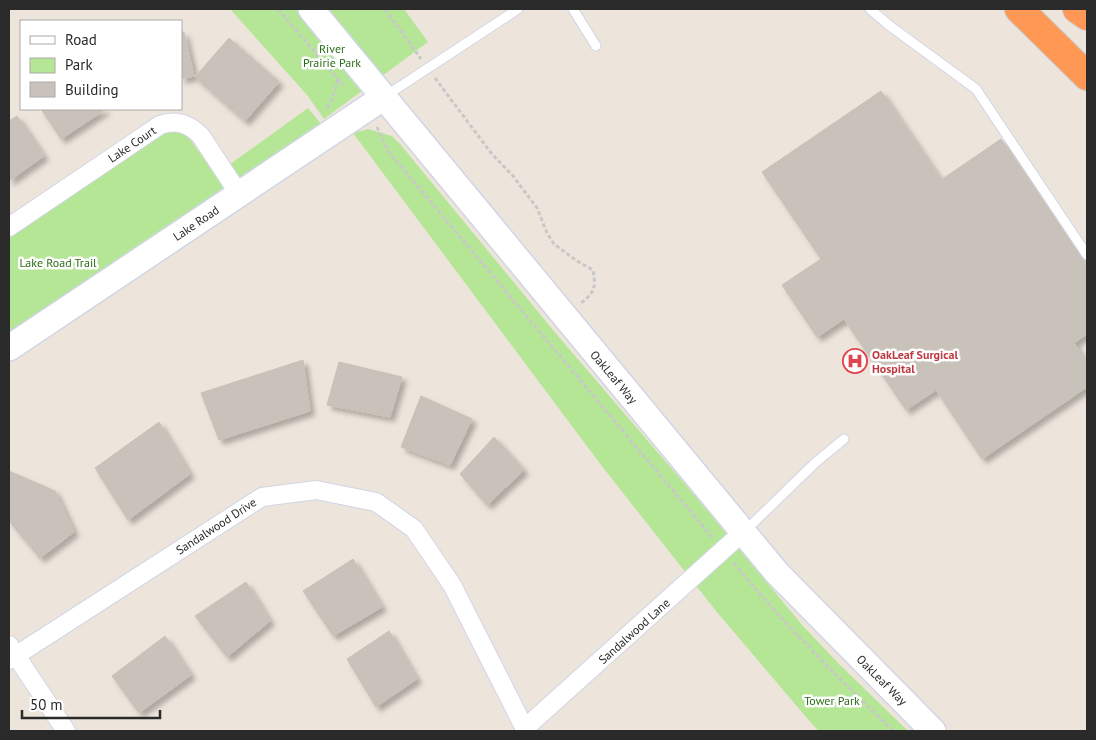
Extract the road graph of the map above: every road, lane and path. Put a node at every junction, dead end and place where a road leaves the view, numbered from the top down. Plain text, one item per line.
1 (278, 9) edge
2 (311, 9) edge
3 (385, 9) edge
4 (518, 9) edge
5 (573, 9) edge
6 (870, 9) edge
7 (1018, 9) edge
8 (1077, 9) edge
9 (1087, 16) edge
10 (596, 46) dead end
11 (426, 68) junction
12 (1087, 76) edge
13 (374, 103) junction
14 (239, 194) junction
15 (9, 227) edge
16 (1087, 255) edge
17 (579, 305) dead end
18 (9, 348) edge
19 (844, 439) dead end
20 (743, 532) junction
21 (723, 550) junction
22 (11, 653) edge
23 (525, 730) edge
24 (66, 731) edge
25 (893, 731) edge
26 (932, 731) edge

1 - 13 path
2 - 13 street, OakLeaf Way
3 - 11 path
4 - 11 lane
5 - 10 lane
6 - 16 lane
7 - 12 highway
8 - 9 highway
11 - 13 lane
11 - 17 path
13 - 14 street, Lake Road
13 - 20 street, OakLeaf Way
13 - 21 path
14 - 15 street, Lake Court
14 - 18 street, Lake Road
19 - 20 lane
20 - 21 street, Sandalwood Lane
20 - 26 street, OakLeaf Way
21 - 23 street, Sandalwood Lane
21 - 25 path
22 - 23 street, Sandalwood Drive
22 - 24 street

